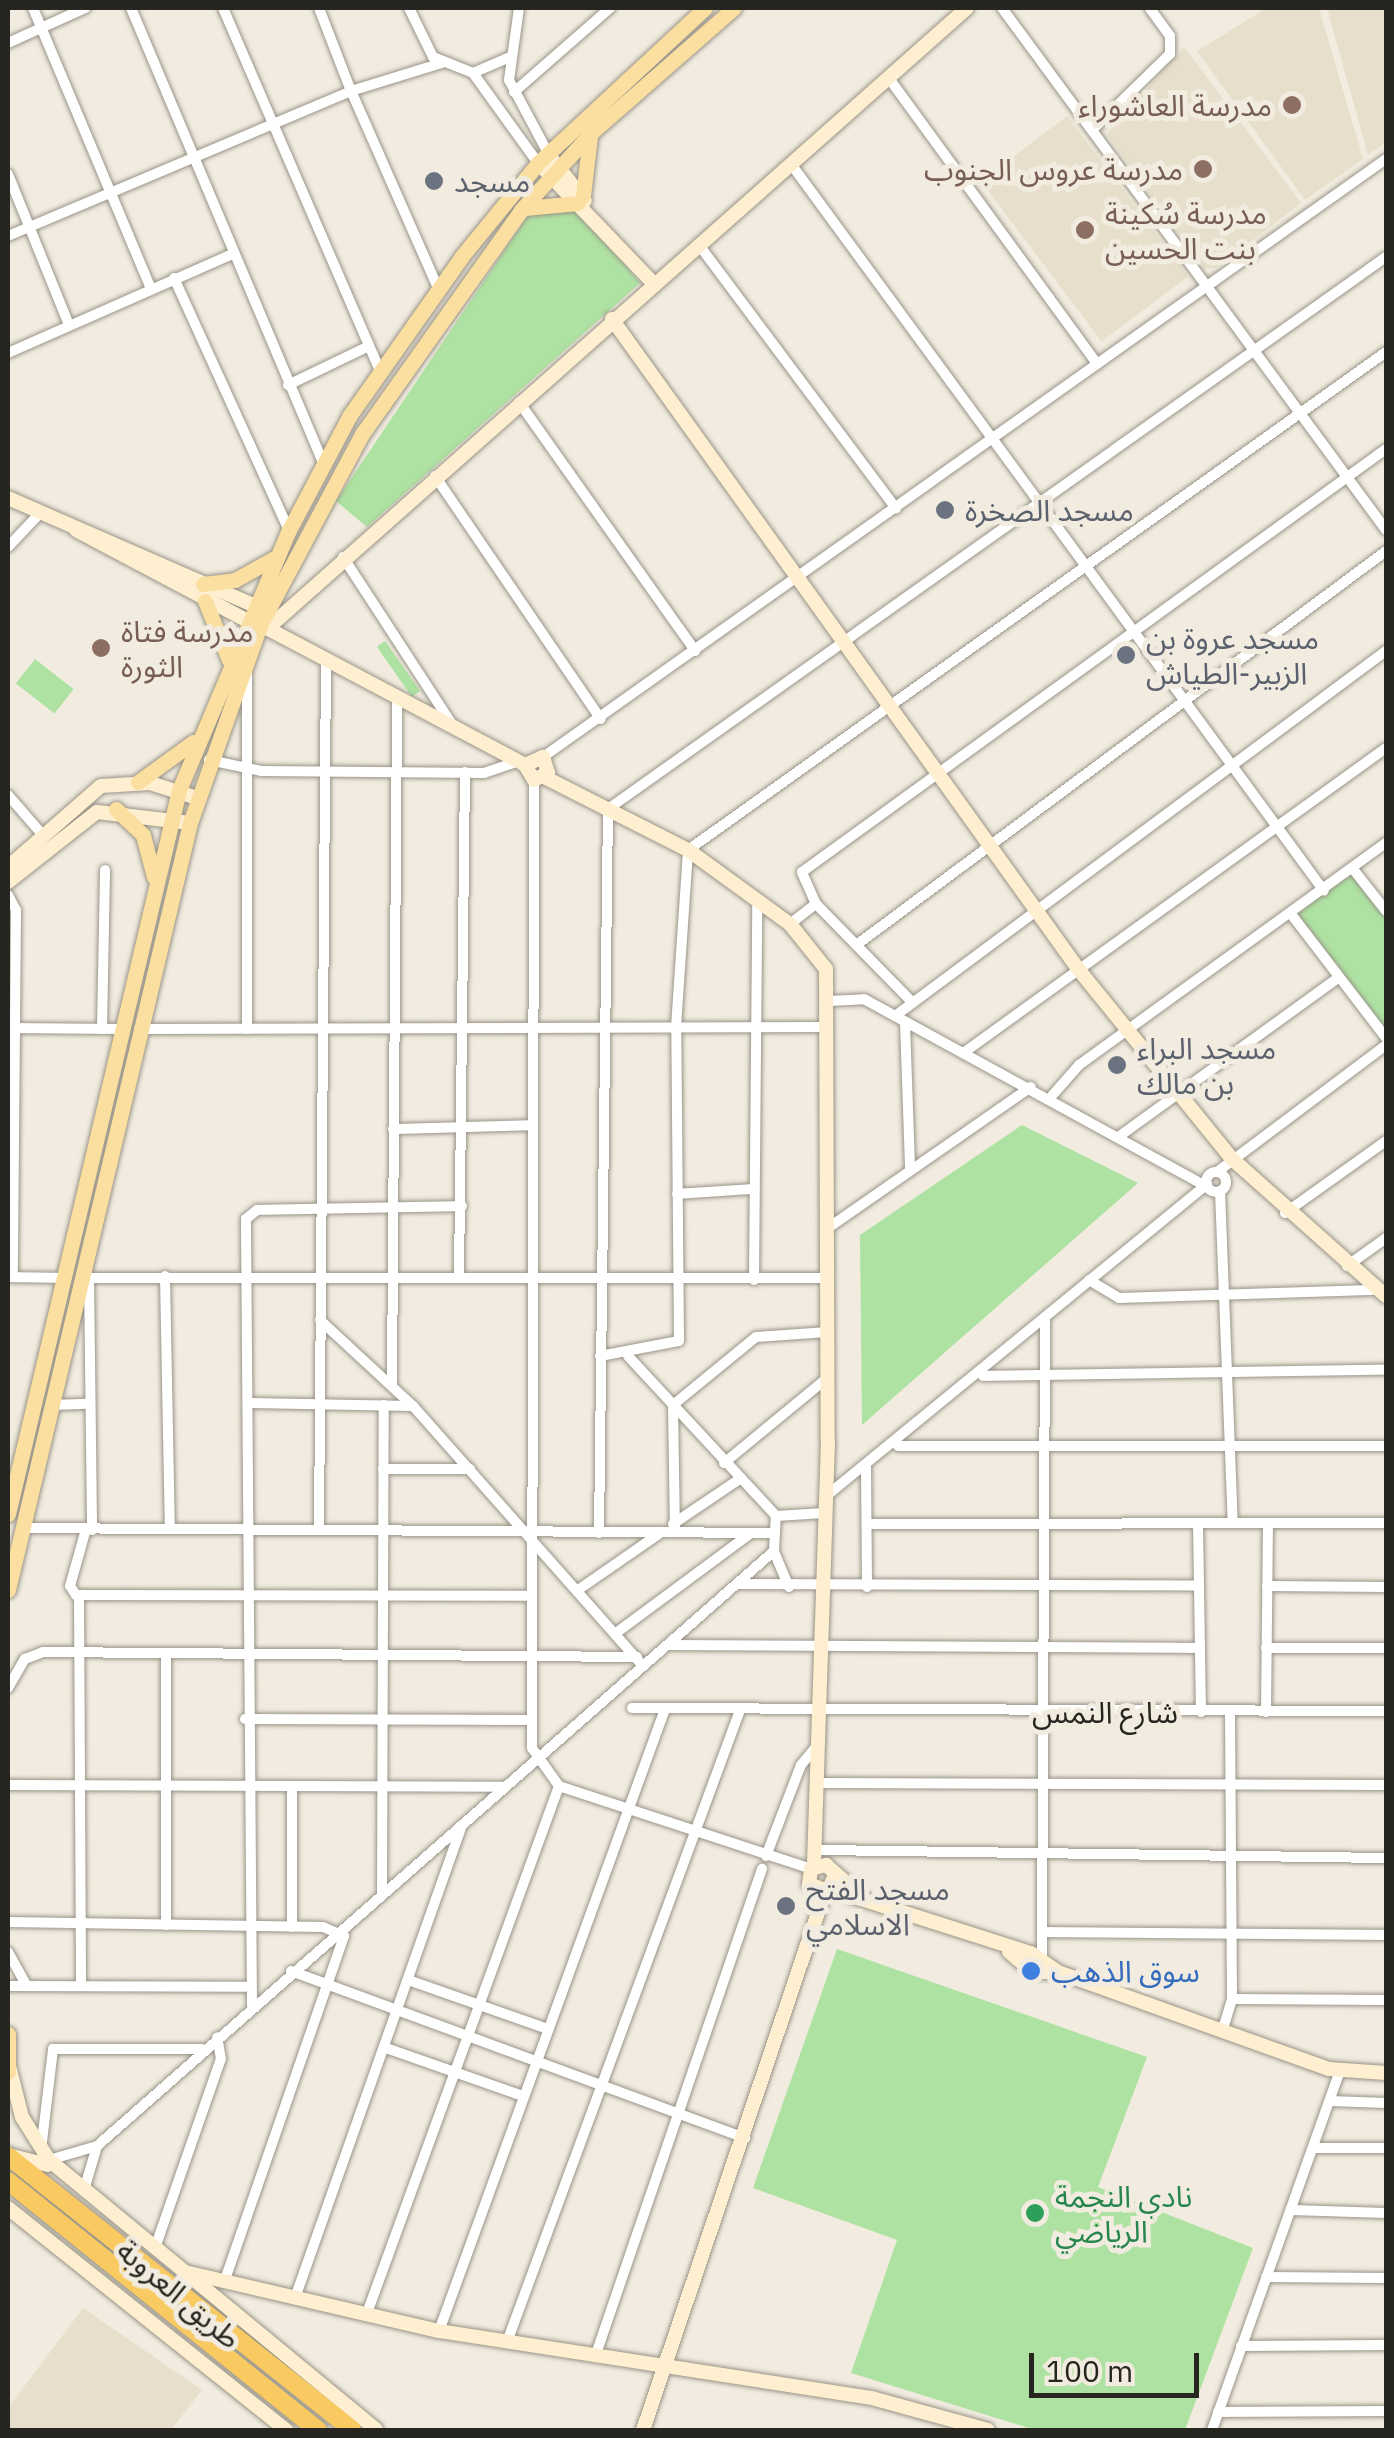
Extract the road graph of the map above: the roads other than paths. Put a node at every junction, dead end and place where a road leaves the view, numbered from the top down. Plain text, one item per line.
1 (33, 8) edge
2 (85, 8) edge
3 (131, 8) edge
4 (222, 8) edge
5 (319, 8) edge
6 (409, 8) edge
7 (519, 8) edge
8 (609, 8) edge
9 (705, 8) edge
10 (734, 8) edge
11 (967, 8) edge
12 (1002, 8) edge
13 (1150, 8) edge
14 (41, 26) junction
15 (8, 43) edge
16 (510, 57) junction
17 (442, 62) junction
18 (473, 74) junction
19 (888, 77) junction
20 (351, 91) junction
21 (514, 92) junction
22 (526, 114) junction
23 (272, 121) junction
24 (510, 125) junction
25 (1092, 130) junction
26 (591, 132) junction
27 (196, 154) junction
28 (543, 158) junction
29 (1386, 158) edge
30 (790, 164) junction
31 (554, 171) junction
32 (8, 174) edge
33 (109, 190) junction
34 (583, 202) junction
35 (521, 210) junction
36 (28, 228) junction
37 (8, 236) edge
38 (699, 245) junction
39 (232, 254) junction
40 (1386, 257) edge
41 (174, 278) junction
42 (652, 282) junction
43 (150, 287) junction
44 (438, 288) junction
45 (1209, 288) junction
46 (612, 319) junction
47 (69, 324) junction
48 (369, 346) junction
49 (1258, 349) junction
50 (1386, 352) edge
51 (8, 353) edge
52 (1097, 364) junction
53 (380, 370) junction
54 (288, 386) junction
55 (519, 402) junction
56 (1304, 412) junction
57 (994, 439) junction
58 (1386, 449) edge
59 (323, 463) junction
60 (434, 474) junction
61 (1349, 476) junction
62 (8, 498) edge
63 (1046, 502) junction
64 (896, 508) junction
65 (40, 513) junction
66 (290, 530) junction
67 (1386, 530) edge
68 (8, 547) edge
69 (1386, 551) edge
70 (277, 556) junction
71 (342, 556) junction
72 (1090, 566) junction
73 (796, 578) junction
74 (204, 592) junction
75 (258, 620) junction
76 (1134, 630) junction
77 (846, 645) junction
78 (694, 651) junction
79 (1386, 651) edge
80 (247, 655) junction
81 (326, 659) junction
82 (229, 663) junction
83 (398, 695) junction
84 (1185, 697) junction
85 (892, 707) junction
86 (600, 719) junction
87 (452, 724) junction
88 (199, 735) junction
89 (1386, 748) edge
90 (542, 758) junction
91 (208, 760) junction
92 (520, 763) junction
93 (1232, 764) junction
94 (250, 766) junction
95 (323, 772) junction
96 (396, 772) junction
97 (465, 772) junction
98 (940, 772) junction
99 (539, 779) junction
100 (138, 782) junction
101 (179, 790) junction
102 (8, 796) edge
103 (198, 798) junction
104 (116, 809) junction
105 (608, 810) junction
106 (172, 818) junction
107 (190, 823) junction
108 (1278, 828) junction
109 (41, 833) junction
110 (1386, 843) edge
111 (991, 846) junction
112 (688, 850) junction
113 (8, 867) edge
114 (1354, 869) junction
115 (105, 870) dead end
116 (8, 882) edge
117 (155, 884) junction
118 (1324, 891) junction
119 (8, 895) edge
120 (758, 899) junction
121 (816, 904) junction
122 (1035, 910) junction
123 (1386, 911) edge
124 (1291, 914) junction
125 (790, 924) junction
126 (859, 943) junction
127 (1079, 970) junction
128 (1338, 978) junction
129 (911, 1000) junction
130 (829, 1001) junction
131 (900, 1020) junction
132 (828, 1026) junction
133 (601, 1027) junction
134 (676, 1027) junction
135 (755, 1027) junction
136 (11, 1028) edge
137 (102, 1028) junction
138 (247, 1028) junction
139 (323, 1028) junction
140 (394, 1028) junction
141 (464, 1028) junction
142 (533, 1028) junction
143 (130, 1029) junction
144 (1130, 1030) junction
145 (1386, 1042) edge
146 (966, 1051) junction
147 (1032, 1088) junction
148 (1180, 1094) junction
149 (1050, 1098) junction
150 (533, 1125) junction
151 (393, 1129) junction
152 (462, 1129) junction
153 (1121, 1135) junction
154 (1386, 1141) edge
155 (1231, 1158) junction
156 (910, 1168) junction
157 (1217, 1172) junction
158 (1204, 1184) junction
159 (753, 1189) junction
160 (1220, 1191) junction
161 (678, 1194) junction
162 (462, 1206) junction
163 (318, 1207) junction
164 (392, 1208) junction
165 (1284, 1214) junction
166 (828, 1228) junction
167 (1386, 1238) edge
168 (1346, 1267) junction
169 (10, 1276) edge
170 (165, 1276) junction
171 (459, 1277) junction
172 (78, 1278) junction
173 (248, 1278) junction
174 (318, 1278) junction
175 (391, 1278) junction
176 (600, 1278) junction
177 (678, 1278) junction
178 (829, 1278) junction
179 (534, 1279) junction
180 (754, 1280) junction
181 (1089, 1280) junction
182 (1382, 1293) edge
183 (1228, 1296) junction
184 (1045, 1318) junction
185 (320, 1320) junction
186 (828, 1332) junction
187 (600, 1356) junction
188 (628, 1356) junction
189 (1386, 1370) edge
190 (1230, 1372) junction
191 (982, 1376) junction
192 (1044, 1376) junction
193 (826, 1379) junction
194 (392, 1385) junction
195 (52, 1404) junction
196 (87, 1404) junction
197 (250, 1404) junction
198 (320, 1404) junction
199 (384, 1405) junction
200 (672, 1405) junction
201 (413, 1406) junction
202 (1232, 1445) junction
203 (896, 1446) junction
204 (1386, 1446) edge
205 (1046, 1447) junction
206 (724, 1462) junction
207 (866, 1468) junction
208 (383, 1469) junction
209 (470, 1469) junction
210 (738, 1480) junction
211 (824, 1505) junction
212 (8, 1514) edge
213 (776, 1516) junction
214 (1232, 1522) junction
215 (1268, 1522) junction
216 (1046, 1523) junction
217 (1198, 1523) junction
218 (1386, 1523) edge
219 (867, 1524) junction
220 (23, 1528) junction
221 (675, 1528) junction
222 (89, 1529) junction
223 (170, 1529) junction
224 (247, 1529) junction
225 (319, 1530) junction
226 (382, 1530) junction
227 (662, 1532) junction
228 (528, 1533) junction
229 (599, 1533) junction
230 (751, 1533) junction
231 (774, 1533) junction
232 (774, 1551) junction
233 (738, 1584) junction
234 (824, 1586) junction
235 (1046, 1586) junction
236 (1199, 1586) junction
237 (1267, 1586) junction
238 (788, 1587) junction
239 (1386, 1587) edge
240 (867, 1588) junction
241 (8, 1590) edge
242 (578, 1590) junction
243 (79, 1595) junction
244 (246, 1595) junction
245 (382, 1596) junction
246 (528, 1596) junction
247 (616, 1633) junction
248 (670, 1645) junction
249 (824, 1646) junction
250 (1047, 1648) junction
251 (1200, 1648) junction
252 (1266, 1648) junction
253 (1386, 1648) edge
254 (80, 1652) junction
255 (166, 1654) junction
256 (245, 1657) junction
257 (381, 1657) junction
258 (530, 1660) junction
259 (640, 1662) junction
260 (8, 1688) edge
261 (632, 1708) dead end
262 (665, 1709) junction
263 (740, 1710) junction
264 (823, 1711) junction
265 (1386, 1711) edge
266 (1047, 1712) junction
267 (1200, 1712) junction
268 (1230, 1712) junction
269 (1266, 1712) junction
270 (245, 1719) junction
271 (380, 1720) junction
272 (530, 1720) junction
273 (822, 1741) junction
274 (536, 1761) junction
275 (822, 1783) junction
276 (1047, 1784) junction
277 (1232, 1784) junction
278 (1386, 1784) edge
279 (8, 1785) edge
280 (80, 1786) junction
281 (559, 1786) junction
282 (165, 1788) junction
283 (504, 1788) junction
284 (245, 1789) junction
285 (292, 1790) junction
286 (380, 1791) junction
287 (627, 1807) junction
288 (462, 1825) junction
289 (694, 1830) junction
290 (766, 1856) junction
291 (1046, 1858) junction
292 (1233, 1858) junction
293 (1386, 1858) edge
294 (762, 1870) dead end
295 (820, 1873) junction
296 (382, 1892) junction
297 (8, 1922) edge
298 (81, 1923) junction
299 (166, 1925) junction
300 (245, 1927) junction
301 (292, 1927) junction
302 (338, 1931) junction
303 (1232, 1933) junction
304 (1386, 1934) edge
305 (1043, 1936) junction
306 (8, 1952) edge
307 (1031, 1958) junction
308 (291, 1972) junction
309 (1058, 1972) junction
310 (410, 1982) junction
311 (26, 1984) junction
312 (81, 1985) junction
313 (8, 1986) edge
314 (245, 1986) junction
315 (327, 1990) junction
316 (1232, 1999) junction
317 (1386, 2000) edge
318 (252, 2005) junction
319 (481, 2006) junction
320 (398, 2016) junction
321 (545, 2028) junction
322 (1222, 2032) junction
323 (8, 2034) edge
324 (217, 2037) junction
325 (469, 2041) junction
326 (386, 2048) junction
327 (203, 2049) junction
328 (532, 2063) junction
329 (8, 2069) edge
330 (1340, 2071) junction
331 (457, 2073) junction
332 (1386, 2073) edge
333 (602, 2088) junction
334 (520, 2095) junction
335 (1330, 2101) junction
336 (1386, 2103) edge
337 (677, 2114) junction
338 (747, 2139) junction
339 (97, 2146) junction
340 (1314, 2148) junction
341 (1386, 2148) edge
342 (8, 2155) edge
343 (49, 2160) junction
344 (8, 2181) edge
345 (84, 2190) junction
346 (8, 2207) edge
347 (1290, 2210) junction
348 (1386, 2213) edge
349 (155, 2248) junction
350 (184, 2272) junction
351 (226, 2277) junction
352 (1266, 2277) junction
353 (1386, 2278) edge
354 (294, 2298) junction
355 (366, 2316) junction
356 (439, 2331) junction
357 (507, 2342) junction
358 (1241, 2346) junction
359 (1386, 2346) edge
360 (596, 2354) junction
361 (668, 2366) junction
362 (662, 2386) junction
363 (1386, 2411) edge
364 (1218, 2412) junction
365 (286, 2430) edge
366 (318, 2430) edge
367 (352, 2430) edge
368 (376, 2430) edge
369 (643, 2430) edge
370 (651, 2430) edge
371 (988, 2430) edge
372 (1212, 2430) edge

1 - 14 street
2 - 14 street
3 - 27 street
4 - 23 street
5 - 20 street
6 - 17 street
7 - 16 street
8 - 21 street
9 - 28 main road
10 - 26 main road
11 - 19 street
12 - 25 street
13 - 25 street
14 - 15 street
14 - 33 street
16 - 18 street
16 - 21 street
17 - 18 street
17 - 20 street
18 - 24 street
19 - 30 street
19 - 52 street
20 - 23 street
20 - 44 street
21 - 22 street
22 - 24 street
22 - 28 street
23 - 27 street
23 - 48 street
24 - 28 street
25 - 45 street
26 - 31 main road
26 - 34 main road
27 - 33 street
27 - 39 street
28 - 31 street
28 - 44 main road
29 - 45 street
30 - 38 street
30 - 57 street
31 - 34 street
31 - 35 main road
32 - 36 street
33 - 36 street
33 - 43 street
34 - 35 main road
34 - 42 street
35 - 75 main road
36 - 37 street
36 - 47 street
38 - 42 street
38 - 64 street
39 - 41 street
39 - 54 street
40 - 49 street
41 - 43 street
41 - 66 street
42 - 46 street
43 - 47 street
44 - 53 main road
45 - 49 street
45 - 52 street
46 - 55 street
46 - 73 street
47 - 51 street
48 - 53 street
48 - 54 street
49 - 56 street
49 - 63 street
50 - 56 street
52 - 57 street
53 - 59 main road
54 - 59 street
55 - 60 street
55 - 78 street
56 - 61 street
56 - 72 street
57 - 63 street
57 - 64 street
58 - 61 street
59 - 66 main road
60 - 71 street
60 - 86 street
61 - 67 street
61 - 76 street
62 - 65 street
63 - 72 street
63 - 77 street
64 - 73 street
65 - 68 street
65 - 74 street
66 - 70 main road
69 - 84 street
70 - 74 main road
70 - 75 main road
71 - 75 street
71 - 87 street
72 - 76 street
72 - 85 street
73 - 77 street
73 - 78 street
74 - 75 street
74 - 82 main road
75 - 80 main road
75 - 81 street
75 - 82 main road
76 - 84 street
76 - 98 street
77 - 85 street
77 - 105 street
78 - 86 street
79 - 93 street
80 - 91 main road
80 - 94 street
81 - 83 street
81 - 95 street
82 - 88 main road
83 - 87 street
83 - 96 street
84 - 93 street
84 - 111 street
85 - 98 street
85 - 112 street
86 - 90 street
87 - 92 street
88 - 100 main road
88 - 101 main road
89 - 108 street
90 - 92 street
90 - 99 street
91 - 94 street
91 - 103 main road
92 - 97 street
92 - 99 street
93 - 108 street
93 - 122 street
94 - 95 street
94 - 138 street
95 - 96 street
95 - 139 street
96 - 97 street
96 - 140 street
97 - 141 street
98 - 111 street
98 - 121 street
99 - 105 street
99 - 142 street
100 - 101 street
100 - 109 street
101 - 103 street
101 - 106 main road
102 - 109 street
103 - 107 main road
104 - 106 street
104 - 116 street
104 - 117 main road
105 - 112 street
105 - 133 street
106 - 107 street
106 - 117 main road
107 - 143 main road
108 - 118 street
108 - 127 street
109 - 113 street
110 - 114 street
111 - 122 street
111 - 126 street
112 - 120 street
112 - 134 street
114 - 118 street
114 - 123 street
115 - 137 street
117 - 143 main road
118 - 124 street
119 - 136 street
120 - 125 street
120 - 135 street
121 - 125 street
121 - 126 street
122 - 127 street
122 - 129 street
124 - 128 street
124 - 144 street
125 - 130 street
126 - 129 street
127 - 144 street
127 - 146 street
128 - 145 street
128 - 148 street
129 - 131 street
130 - 131 street
130 - 132 street
131 - 146 street
131 - 156 street
132 - 135 street
132 - 166 street
133 - 134 street
133 - 142 street
133 - 176 street
134 - 135 street
134 - 161 street
135 - 159 street
136 - 137 street
136 - 169 street
137 - 143 street
138 - 139 street
138 - 143 street
139 - 140 street
139 - 163 street
140 - 141 street
140 - 151 street
141 - 142 street
141 - 152 street
142 - 150 street
143 - 172 main road
144 - 148 street
144 - 149 street
145 - 155 street
146 - 147 street
147 - 149 street
147 - 156 street
148 - 153 street
148 - 155 street
149 - 153 street
150 - 152 street
150 - 179 street
151 - 152 street
151 - 164 street
152 - 162 street
153 - 158 street
154 - 165 street
155 - 157 street
155 - 165 street
156 - 166 street
157 - 158 street
157 - 160 street
158 - 160 street
158 - 181 street
159 - 161 street
159 - 180 street
160 - 183 street
161 - 177 street
162 - 164 street
162 - 171 street
163 - 164 street
163 - 173 street
163 - 174 street
164 - 175 street
165 - 168 street
166 - 178 street
167 - 168 street
168 - 182 street
169 - 172 street
170 - 172 street
170 - 173 street
170 - 223 street
171 - 175 street
171 - 179 street
172 - 195 main road
172 - 196 street
172 - 212 main road
173 - 174 street
173 - 197 street
174 - 175 street
174 - 185 street
175 - 194 street
176 - 177 street
176 - 179 street
176 - 187 street
177 - 180 street
177 - 188 street
178 - 180 street
178 - 186 street
179 - 228 street
181 - 183 street
181 - 184 street
182 - 183 street
183 - 190 street
184 - 191 street
184 - 192 street
185 - 194 street
185 - 198 street
186 - 193 street
186 - 200 street
187 - 188 street
187 - 229 street
188 - 200 street
189 - 190 street
190 - 192 street
190 - 202 street
191 - 192 street
191 - 203 street
192 - 205 street
193 - 206 street
193 - 211 street
194 - 201 street
195 - 196 street
195 - 220 main road
196 - 222 street
197 - 198 street
197 - 224 street
198 - 199 street
198 - 225 street
199 - 201 street
199 - 208 street
200 - 206 street
200 - 221 street
201 - 209 street
202 - 204 street
202 - 205 street
202 - 214 street
203 - 205 street
203 - 207 street
205 - 216 street
206 - 210 street
207 - 211 street
207 - 219 street
208 - 209 street
208 - 226 street
209 - 228 street
210 - 213 street
210 - 221 street
211 - 213 street
211 - 234 street
213 - 231 street
214 - 215 street
214 - 217 street
215 - 218 street
215 - 237 street
216 - 217 street
216 - 219 street
216 - 235 street
217 - 236 street
219 - 240 street
220 - 222 street
220 - 241 main road
221 - 227 street
221 - 230 street
222 - 223 street
222 - 243 street
223 - 224 street
224 - 225 street
224 - 244 street
225 - 226 street
226 - 228 street
226 - 245 street
227 - 229 street
227 - 242 street
228 - 229 street
228 - 242 street
228 - 246 street
230 - 231 street
230 - 247 street
231 - 232 street
232 - 233 street
232 - 238 street
233 - 238 street
233 - 248 street
234 - 238 street
234 - 240 street
234 - 249 street
235 - 236 street
235 - 240 street
235 - 250 street
236 - 251 street
237 - 239 street
237 - 252 street
242 - 247 street
243 - 244 street
243 - 254 street
244 - 245 street
244 - 256 street
245 - 246 street
245 - 257 street
246 - 258 street
247 - 259 street
248 - 249 street
248 - 259 street
249 - 250 street
249 - 264 street
250 - 251 street
250 - 266 street
251 - 267 street
252 - 253 street
252 - 269 street
254 - 255 street
254 - 260 street
254 - 280 street
255 - 256 street
255 - 282 street
256 - 257 street
256 - 270 street
257 - 258 street
257 - 271 street
258 - 259 street
258 - 272 street
259 - 274 street
261 - 262 street, شارع النمس
262 - 263 street, شارع النمس
262 - 287 street
263 - 264 street, شارع النمس
263 - 289 street
264 - 266 street, شارع النمس
264 - 273 street
265 - 269 street, شارع النمس
266 - 267 street, شارع النمس
266 - 276 street
267 - 268 street, شارع النمس
268 - 269 street, شارع النمس
268 - 277 street
270 - 271 street
270 - 284 street
271 - 272 street
271 - 286 street
272 - 274 street
273 - 275 street
273 - 290 street
274 - 281 street
274 - 283 street
275 - 276 street
275 - 295 street
276 - 277 street
276 - 291 street
277 - 278 street
277 - 292 street
279 - 280 street
280 - 282 street
280 - 298 street
281 - 287 street
281 - 319 street
282 - 284 street
282 - 299 street
283 - 286 street
283 - 288 street
284 - 285 street
284 - 300 street
285 - 286 street
285 - 301 street
286 - 296 street
287 - 289 street
287 - 321 street
288 - 296 street
288 - 310 street
289 - 290 street
289 - 333 street
290 - 295 street
291 - 292 street
291 - 295 street
291 - 305 street
292 - 293 street
292 - 303 street
294 - 337 street
295 - 307 street
295 - 338 street
296 - 302 street
297 - 298 street
298 - 299 street
298 - 312 street
299 - 300 street
300 - 301 street
300 - 314 street
301 - 302 street
302 - 308 street
302 - 315 street
303 - 304 street
303 - 305 street
303 - 316 street
305 - 307 street
306 - 311 street
307 - 309 street
307 - 309 street
308 - 315 street
308 - 318 street
309 - 322 street
310 - 319 street
310 - 320 street
311 - 312 street
311 - 313 street
312 - 314 street
314 - 318 street
315 - 320 street
315 - 351 street
316 - 317 street
316 - 322 street
318 - 324 street
319 - 321 street
319 - 325 street
320 - 325 street
320 - 326 street
321 - 328 street
322 - 330 street
323 - 329 main road
324 - 327 street
324 - 349 street
325 - 328 street
325 - 331 street
326 - 331 street
326 - 354 street
327 - 339 street
327 - 343 street
328 - 333 street
328 - 334 street
329 - 343 street
330 - 332 street
330 - 335 street
331 - 334 street
331 - 355 street
333 - 337 street
333 - 357 street
334 - 356 street
335 - 336 street
335 - 340 street
337 - 338 street
337 - 360 street
338 - 361 street
339 - 343 street
339 - 345 street
340 - 341 street
340 - 347 street
342 - 343 street
342 - 367 highway, طريق العروبة
343 - 345 street
344 - 366 highway, طريق العروبة
345 - 349 street
346 - 365 street
347 - 348 street
347 - 352 street
349 - 350 street
350 - 351 street
350 - 368 street
351 - 354 street
352 - 353 street
352 - 358 street
354 - 355 street
355 - 356 street
356 - 357 street
357 - 360 street
358 - 359 street
358 - 364 street
360 - 361 street
361 - 362 street
361 - 371 street
362 - 369 street
362 - 370 street
363 - 364 street
364 - 372 street

